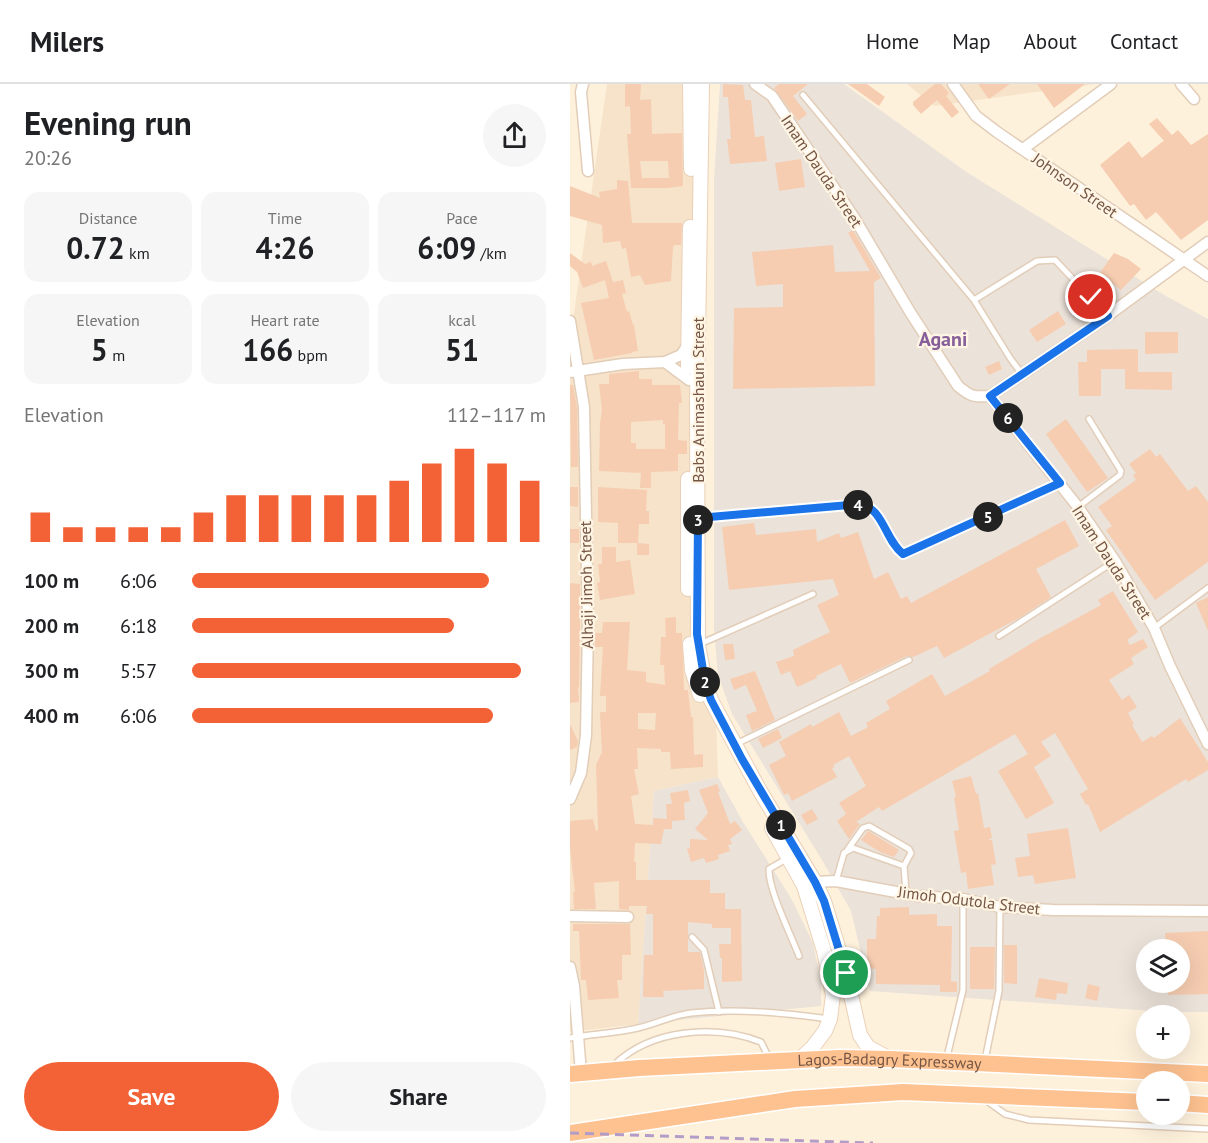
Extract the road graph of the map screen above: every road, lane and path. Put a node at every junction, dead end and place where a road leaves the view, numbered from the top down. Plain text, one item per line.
1 (582, 84) edge
2 (690, 84) edge
3 (702, 84) edge
4 (755, 84) edge
5 (953, 84) edge
6 (1111, 84) edge
7 (1181, 84) edge
8 (803, 95) dead end
9 (1194, 99) dead end
10 (1023, 149) junction
11 (588, 171) dead end
12 (1208, 242) edge
13 (1184, 260) junction
14 (1208, 276) edge
15 (974, 300) junction
16 (1108, 316) junction
17 (570, 321) edge
18 (688, 345) junction
19 (665, 362) junction
20 (575, 370) edge
21 (1022, 374) junction
22 (688, 380) junction
23 (990, 396) junction
24 (1089, 419) dead end
25 (1060, 483) junction
26 (1078, 507) junction
27 (698, 518) junction
28 (693, 540) junction
29 (1115, 561) junction
30 (1208, 588) edge
31 (813, 594) dead end
32 (1154, 628) junction
33 (999, 636) dead end
34 (698, 645) junction
35 (909, 660) dead end
36 (1208, 744) edge
37 (734, 745) junction
38 (570, 799) edge
39 (848, 850) junction
40 (789, 857) junction
41 (904, 866) junction
42 (836, 881) junction
43 (809, 884) junction
44 (906, 893) junction
45 (963, 899) junction
46 (1000, 907) junction
47 (1208, 911) edge
48 (570, 916) edge
49 (628, 917) dead end
50 (692, 937) dead end
51 (799, 956) dead end
52 (570, 967) edge
53 (720, 1012) junction
54 (830, 1019) junction
55 (574, 1037) edge
56 (890, 1059) junction
57 (798, 1061) junction
58 (946, 1061) junction
59 (770, 1062) junction
60 (984, 1063) junction
61 (608, 1071) junction
62 (576, 1074) edge
63 (1208, 1074) edge
64 (976, 1094) junction
65 (1136, 1102) edge
66 (1190, 1104) edge
67 (1208, 1105) edge
68 (1208, 1128) edge
69 (573, 1136) edge

1 - 11 street
2 - 18 main road, Babs Animashaun Street
3 - 27 main road, Babs Animashaun Street
4 - 23 street, Imam Dauda Street
5 - 10 street, Johnson Street
6 - 10 street
7 - 9 street
8 - 15 lane
10 - 13 street, Johnson Street
12 - 13 street
13 - 14 street, Johnson Street
13 - 16 street
15 - 16 lane
15 - 21 lane
16 - 21 street
17 - 20 street, Alhaji Jimoh Street
18 - 19 street
18 - 22 main road, Babs Animashaun Street
19 - 20 street
19 - 22 street
20 - 38 street, Alhaji Jimoh Street
21 - 23 street
22 - 28 main road, Babs Animashaun Street
23 - 25 street, Imam Dauda Street
24 - 26 lane
25 - 26 street, Imam Dauda Street
25 - 27 lane
26 - 29 street, Imam Dauda Street
27 - 28 main road, Babs Animashaun Street
28 - 34 main road, Babs Animashaun Street
28 - 40 main road, Babs Animashaun Street
29 - 32 street, Imam Dauda Street
29 - 33 lane
30 - 32 lane
31 - 34 lane
32 - 36 street, Imam Dauda Street
34 - 37 main road, Babs Animashaun Street
35 - 37 lane
37 - 43 main road, Babs Animashaun Street
39 - 41 lane
39 - 41 lane
39 - 42 lane
40 - 43 main road, Babs Animashaun Street
40 - 51 lane
41 - 44 lane
42 - 43 street, Jimoh Odutola Street
42 - 44 street, Jimoh Odutola Street
43 - 54 main road, Babs Animashaun Street
43 - 56 main road, Babs Animashaun Street
44 - 45 street, Jimoh Odutola Street
45 - 46 street, Jimoh Odutola Street
45 - 58 lane
46 - 47 street, Jimoh Odutola Street
46 - 60 lane
48 - 49 street
50 - 53 lane
52 - 55 street
53 - 54 lane
53 - 55 lane
54 - 57 main road, Babs Animashaun Street
55 - 62 street
56 - 57 highway, Lagos-Badagry Expressway
56 - 58 highway, Lagos-Badagry Expressway
57 - 59 highway, Lagos-Badagry Expressway
58 - 60 highway, Lagos-Badagry Expressway
59 - 61 highway, Lagos-Badagry Expressway
59 - 61 lane
60 - 63 highway, Lagos-Badagry Expressway
61 - 62 highway, Lagos-Badagry Expressway
64 - 65 highway, Lagos-Badagry Expressway
64 - 68 lane
64 - 69 highway, Lagos-Badagry Expressway
66 - 67 highway

